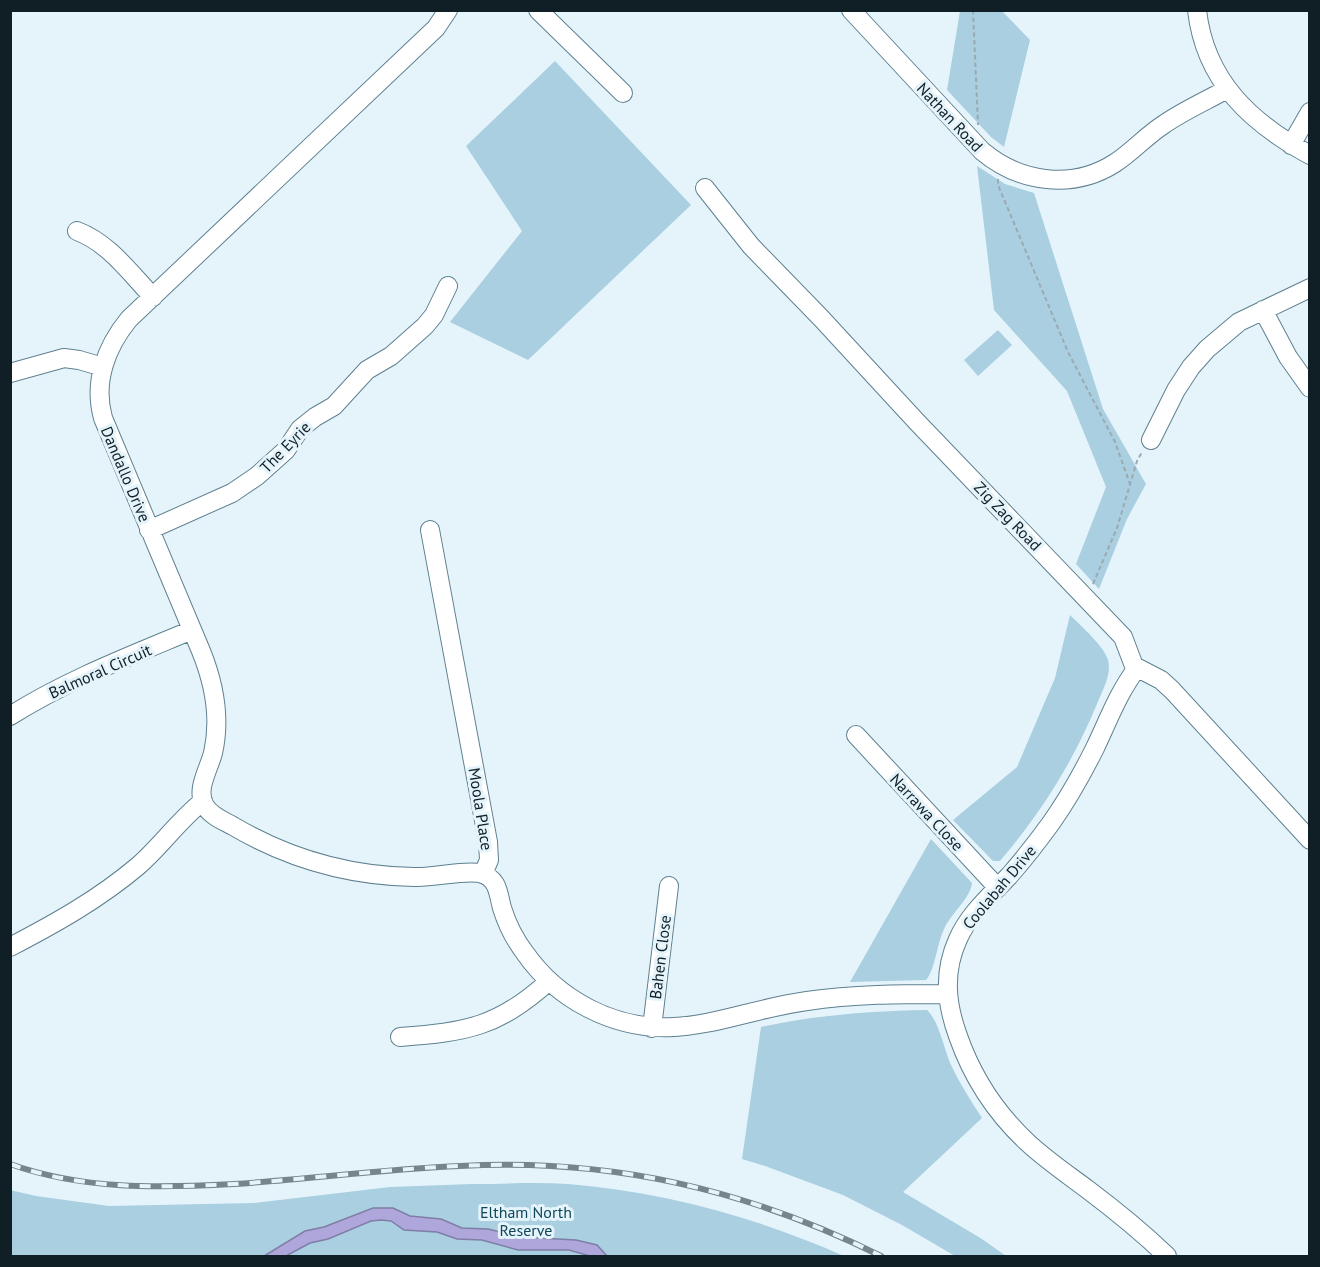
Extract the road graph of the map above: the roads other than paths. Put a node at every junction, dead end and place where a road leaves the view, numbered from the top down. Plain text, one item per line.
1 (448, 10) edge
2 (461, 10) edge
3 (538, 10) edge
4 (851, 10) edge
5 (1197, 10) edge
6 (436, 28) junction
7 (1227, 89) junction
8 (623, 93) dead end
9 (1310, 112) edge
10 (1291, 145) junction
11 (1310, 155) edge
12 (705, 188) dead end
13 (77, 231) dead end
14 (448, 285) dead end
15 (1310, 288) edge
16 (153, 297) junction
17 (1263, 310) junction
18 (103, 366) junction
19 (10, 373) edge
20 (1310, 388) edge
21 (1150, 440) road end
22 (149, 530) junction
23 (430, 530) dead end
24 (192, 630) junction
25 (1137, 668) junction
26 (10, 716) edge
27 (856, 735) dead end
28 (203, 801) junction
29 (1310, 840) edge
30 (483, 874) junction
31 (669, 886) dead end
32 (998, 888) junction
33 (10, 947) edge
34 (549, 981) junction
35 (947, 994) junction
36 (652, 1028) junction
37 (400, 1037) dead end
38 (1167, 1257) edge

1 - 6 street, Dandallo Drive
2 - 6 street, Dandallo Drive
3 - 8 street
4 - 7 street, Nathan Road
5 - 7 street
6 - 16 street, Dandallo Drive
7 - 10 street
9 - 10 street
10 - 11 street
12 - 25 street, Zig Zag Road
13 - 16 street
14 - 22 street, The Eyrie
15 - 17 street
16 - 18 street, Dandallo Drive
17 - 20 street
17 - 21 street
18 - 19 street
18 - 22 street, Dandallo Drive
22 - 24 street, Dandallo Drive
23 - 30 street, Moola Place
24 - 26 street, Balmoral Circuit
24 - 28 street, Dandallo Drive
25 - 29 street
25 - 32 street, Coolabah Drive
27 - 32 street, Narrawa Close
28 - 30 street
28 - 33 street
30 - 34 street, Moola Place
31 - 36 street, Bahen Close
32 - 35 street, Coolabah Drive
34 - 36 street, Moola Place
34 - 37 street
35 - 36 street, Moola Place
35 - 38 street, Coolabah Drive

